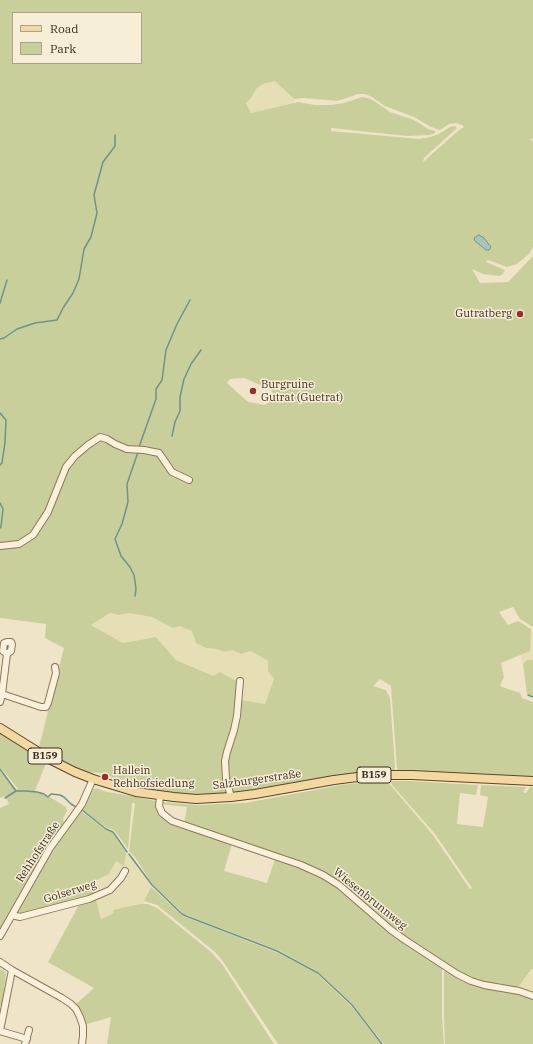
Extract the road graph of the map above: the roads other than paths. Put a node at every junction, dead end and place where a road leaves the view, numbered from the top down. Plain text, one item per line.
1 (189, 480) dead end
2 (0, 546) edge
3 (7, 654) dead end
4 (55, 667) dead end
5 (240, 681) dead end
6 (2, 694) junction
7 (0, 702) edge
8 (0, 728) edge
9 (93, 779) junction
10 (533, 781) edge
11 (160, 796) junction
12 (231, 797) junction
13 (125, 871) dead end
14 (12, 915) junction
15 (0, 936) edge
16 (0, 962) edge
17 (12, 970) junction
18 (533, 996) edge
19 (29, 1030) dead end
20 (0, 1031) edge
21 (26, 1042) edge
22 (82, 1044) edge

1 - 2 street
3 - 6 street
4 - 6 street
5 - 12 street
6 - 7 street
8 - 9 main road, Salzburgerstraße / B159
9 - 11 main road, Salzburgerstraße / B159
9 - 14 street, Rehhofstraße
10 - 12 main road, Salzburgerstraße / B159
11 - 12 main road, Salzburgerstraße / B159
11 - 18 street, Wiesenbrunnweg
13 - 14 street, Golserweg
14 - 15 street, Rehhofstraße
16 - 17 street
17 - 20 street
17 - 22 street
19 - 21 street
20 - 21 street

